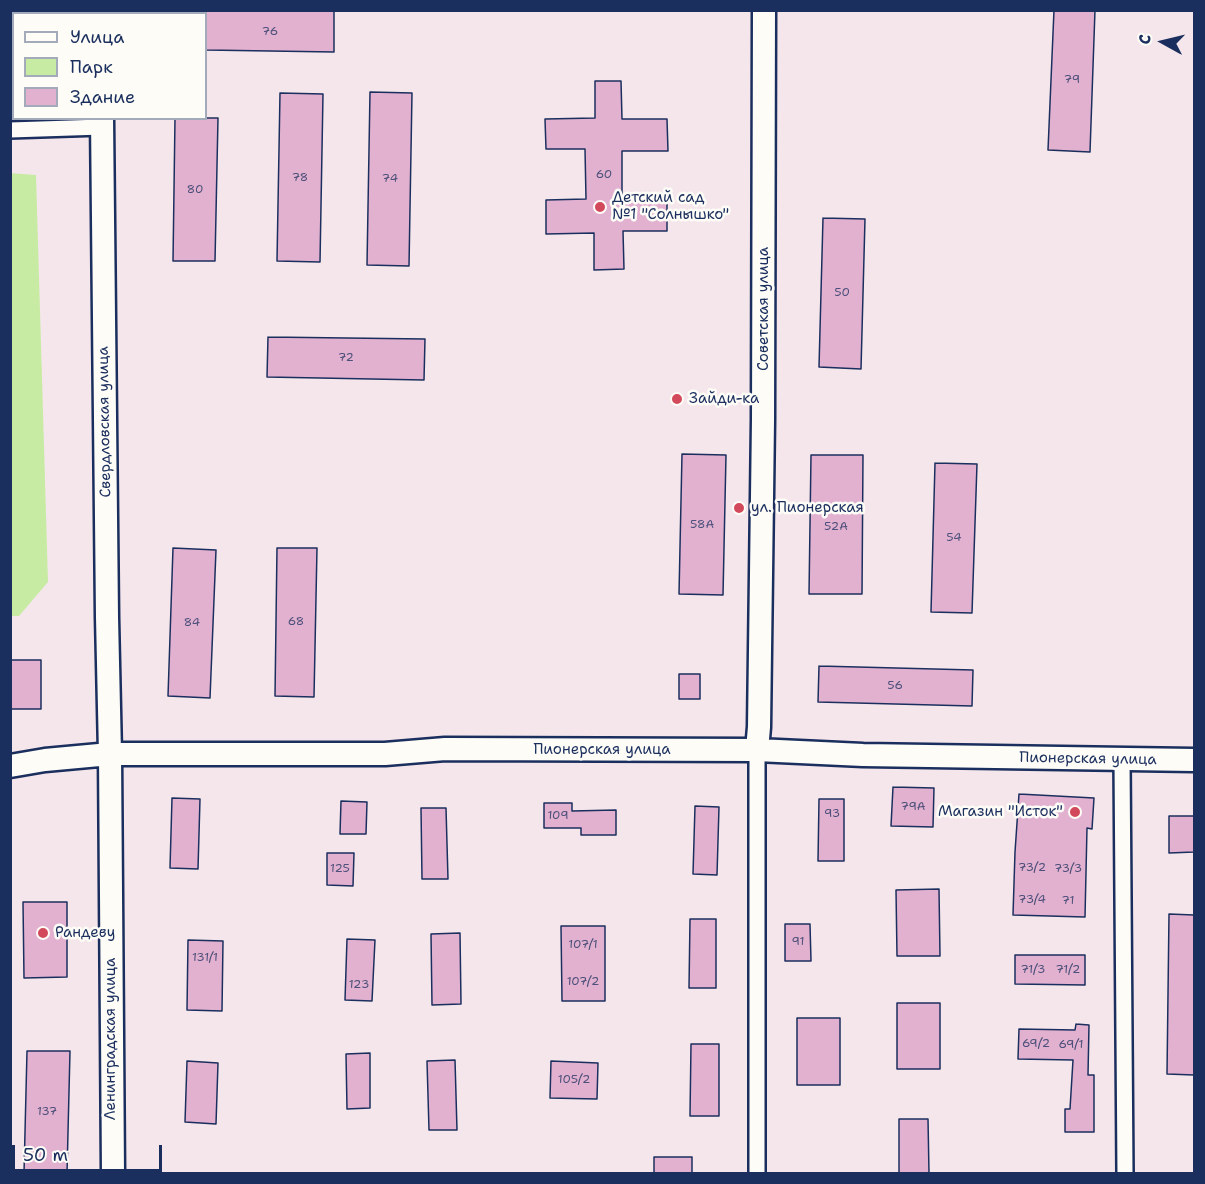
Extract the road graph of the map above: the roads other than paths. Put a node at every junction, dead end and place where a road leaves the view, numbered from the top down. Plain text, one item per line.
1 (764, 10) edge
2 (102, 123) edge
3 (10, 130) edge
4 (110, 725) joint
5 (757, 750) junction
6 (110, 754) junction
7 (1122, 759) junction
8 (1194, 760) edge
9 (10, 766) edge
10 (113, 1173) edge
11 (757, 1173) edge
12 (1125, 1173) edge

1 - 5 street, Советская улица
2 - 3 street
2 - 4 street, Свердловская улица
4 - 6 street, Ленинградская улица
5 - 6 street, Пионерская улица
5 - 7 street, Пионерская улица
5 - 11 street
6 - 9 street, Пионерская улица
6 - 10 street, Ленинградская улица
7 - 8 street, Пионерская улица
7 - 12 street

